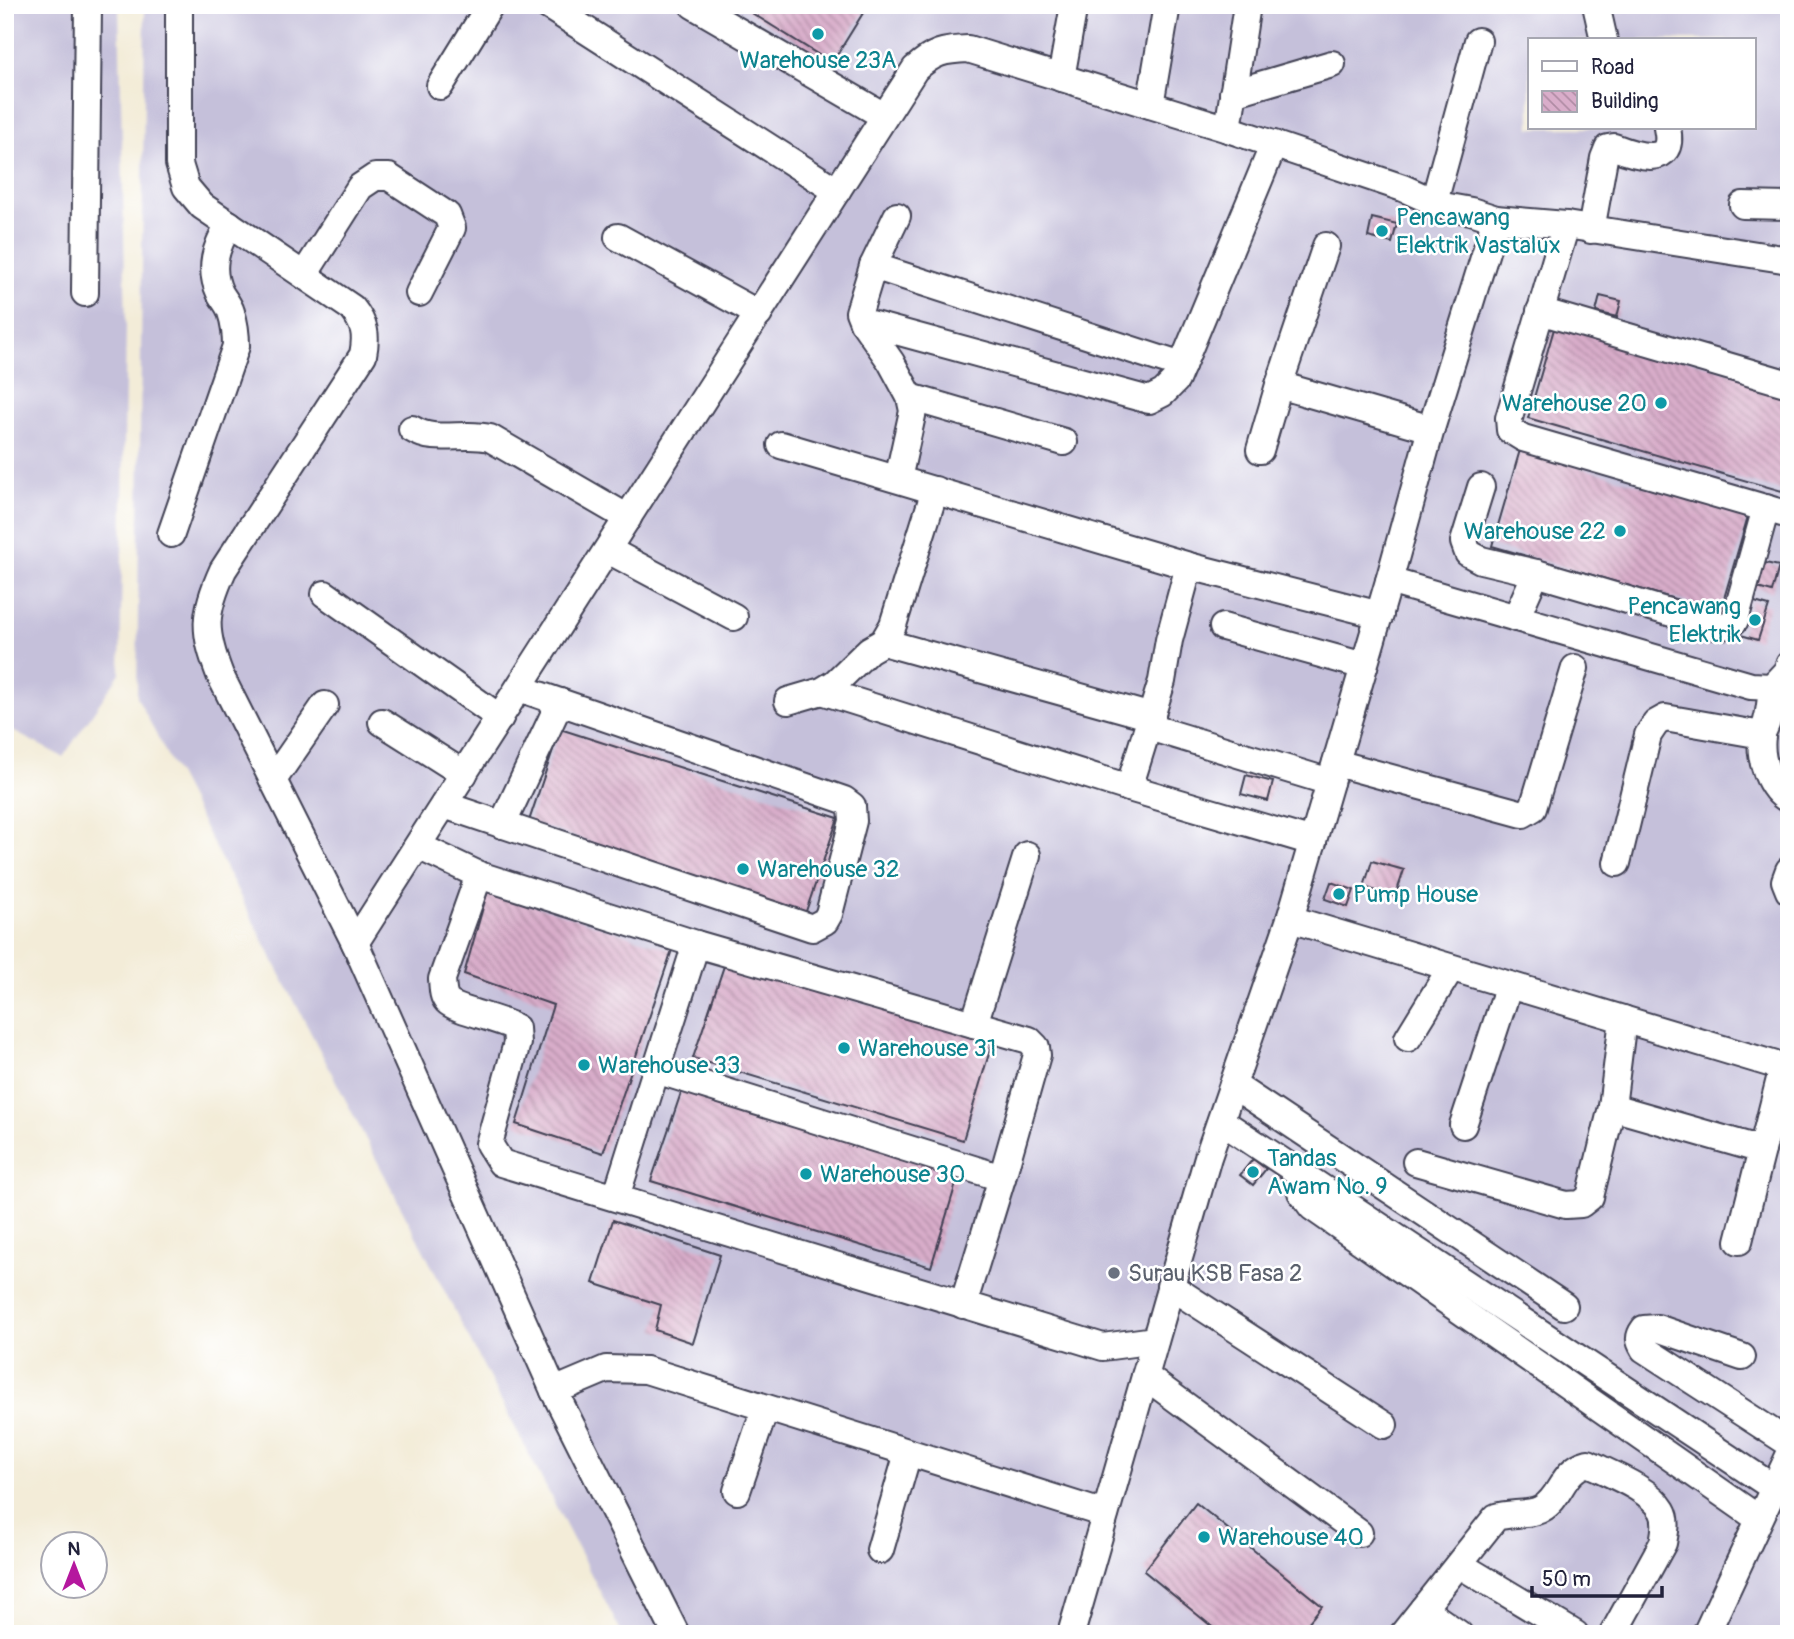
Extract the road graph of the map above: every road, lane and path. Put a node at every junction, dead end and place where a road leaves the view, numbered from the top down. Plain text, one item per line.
1 (88, 5) edge
2 (179, 5) edge
3 (490, 5) edge
4 (547, 5) edge
5 (693, 5) edge
6 (1074, 5) edge
7 (1167, 5) edge
8 (1247, 5) edge
9 (1595, 5) edge
10 (1603, 38) edge
11 (1478, 41) dead end
12 (1332, 64) dead end
13 (1061, 78) junction
14 (439, 86) dead end
15 (1233, 93) junction
16 (1150, 105) junction
17 (884, 116) junction
18 (1228, 129) junction
19 (1667, 130) edge
20 (1274, 145) junction
21 (837, 191) junction
22 (1434, 202) junction
23 (1743, 205) dead end
24 (1789, 206) edge
25 (897, 216) dead end
26 (1496, 219) junction
27 (229, 224) junction
28 (1578, 227) junction
29 (618, 237) dead end
30 (1326, 246) dead end
31 (1789, 260) edge
32 (873, 266) junction
33 (304, 275) junction
34 (85, 293) dead end
35 (419, 293) dead end
36 (1540, 311) junction
37 (759, 314) junction
38 (863, 322) junction
39 (1182, 366) junction
40 (1789, 384) edge
41 (1279, 385) junction
42 (910, 397) junction
43 (412, 429) dead end
44 (1431, 429) junction
45 (1065, 442) dead end
46 (781, 445) dead end
47 (1260, 450) dead end
48 (898, 480) junction
49 (1481, 488) dead end
50 (935, 490) junction
51 (1777, 511) edge
52 (628, 518) junction
53 (171, 534) dead end
54 (608, 550) junction
55 (1189, 566) junction
56 (1536, 573) junction
57 (1389, 581) junction
58 (326, 594) dead end
59 (1380, 615) junction
60 (734, 617) dead end
61 (1516, 618) junction
62 (1223, 627) dead end
63 (883, 642) junction
64 (1789, 665) edge
65 (1364, 666) junction
66 (1576, 668) dead end
67 (1772, 687) junction
68 (519, 688) junction
69 (822, 691) junction
70 (789, 701) dead end
71 (559, 702) junction
72 (325, 705) dead end
73 (500, 718) junction
74 (382, 722) dead end
75 (1150, 722) junction
76 (1762, 735) junction
77 (1333, 772) junction
78 (464, 774) junction
79 (273, 780) junction
80 (1129, 788) junction
81 (1789, 800) edge
82 (444, 805) junction
83 (502, 825) junction
84 (1313, 842) junction
85 (418, 846) junction
86 (1027, 855) dead end
87 (1617, 863) dead end
88 (1789, 870) edge
89 (479, 875) junction
90 (1789, 891) edge
91 (1290, 919) junction
92 (355, 943) junction
93 (696, 944) junction
94 (1451, 968) junction
95 (1508, 985) junction
96 (1623, 1019) junction
97 (974, 1024) junction
98 (1408, 1038) dead end
99 (1786, 1068) edge
100 (656, 1070) junction
101 (1233, 1085) junction
102 (1612, 1107) junction
103 (1221, 1121) junction
104 (1463, 1125) dead end
105 (1762, 1150) junction
106 (1416, 1161) dead end
107 (1298, 1173) junction
108 (1002, 1178) junction
109 (616, 1197) junction
110 (1739, 1241) dead end
111 (1170, 1286) junction
112 (963, 1305) junction
113 (1564, 1306) dead end
114 (1155, 1340) junction
115 (1742, 1357) dead end
116 (1145, 1376) junction
117 (554, 1391) junction
118 (765, 1409) junction
119 (1384, 1425) dead end
120 (1789, 1443) edge
121 (908, 1453) junction
122 (1789, 1456) edge
123 (1774, 1488) junction
124 (737, 1491) dead end
125 (1105, 1514) junction
126 (1759, 1519) junction
127 (1359, 1533) dead end
128 (880, 1550) dead end
129 (1460, 1565) junction
130 (1423, 1609) junction
131 (676, 1634) edge
132 (1071, 1634) edge
133 (1403, 1634) edge
134 (1459, 1634) edge
135 (1575, 1634) edge
136 (1614, 1634) edge
137 (1706, 1634) edge

1 - 34 street
2 - 27 street
3 - 14 street
4 - 21 street
5 - 17 street
6 - 13 street
7 - 16 street
8 - 15 street
9 - 10 street
11 - 22 street
12 - 15 street
13 - 16 street
13 - 17 street
15 - 18 street
16 - 18 street
17 - 21 street
18 - 20 street
19 - 28 street
20 - 22 street
20 - 39 street
21 - 37 street
22 - 26 street
23 - 24 street
25 - 32 street
26 - 28 street
26 - 44 street
27 - 33 street
27 - 53 street
28 - 31 street
28 - 36 street
29 - 37 street
30 - 41 street
32 - 38 street
32 - 39 street
33 - 35 street
33 - 79 street
36 - 40 street
36 - 51 street
37 - 52 street
38 - 39 street
38 - 42 street
41 - 44 street
41 - 47 street
42 - 45 street
42 - 48 street
43 - 52 street
44 - 57 street
46 - 48 street
48 - 50 street
49 - 56 street
50 - 55 street
50 - 63 street
51 - 56 street
52 - 54 street
54 - 60 street
54 - 68 street
55 - 59 street
55 - 75 street
56 - 61 street
57 - 59 street
57 - 61 street
58 - 73 street
59 - 65 street
61 - 67 street
62 - 65 street
63 - 69 street
63 - 75 street
64 - 67 street
65 - 77 street
66 - 77 street
67 - 76 street
68 - 71 street
68 - 73 street
69 - 70 street
69 - 80 street
71 - 83 street
71 - 83 street
72 - 79 street
73 - 78 street
74 - 78 street
75 - 77 street
75 - 80 street
76 - 81 street
76 - 87 street
77 - 84 street
78 - 82 street
79 - 92 street
80 - 84 street
82 - 83 street
82 - 85 street
84 - 91 street
85 - 89 street
85 - 92 street
86 - 97 street
88 - 90 street
89 - 93 street
89 - 109 street
91 - 94 street
91 - 101 street
92 - 117 street
93 - 97 street
93 - 100 street
94 - 95 street
94 - 98 street
95 - 96 street
95 - 104 street
96 - 99 street
96 - 102 street
97 - 108 street
99 - 105 street
100 - 108 street
100 - 109 street
101 - 103 street
101 - 113 street
102 - 105 street
102 - 106 street
103 - 107 street
103 - 111 street
105 - 110 street
107 - 123 street
107 - 126 street
108 - 112 street
109 - 112 street
111 - 114 street
111 - 119 street
112 - 114 street
114 - 116 street
115 - 120 street
116 - 125 street
116 - 127 street
117 - 118 street
117 - 131 street
118 - 121 street
118 - 124 street
121 - 125 street
121 - 128 street
122 - 123 street
123 - 126 street
125 - 132 street
126 - 137 street
129 - 130 street
129 - 135 street
129 - 136 street
130 - 133 street
130 - 134 street

